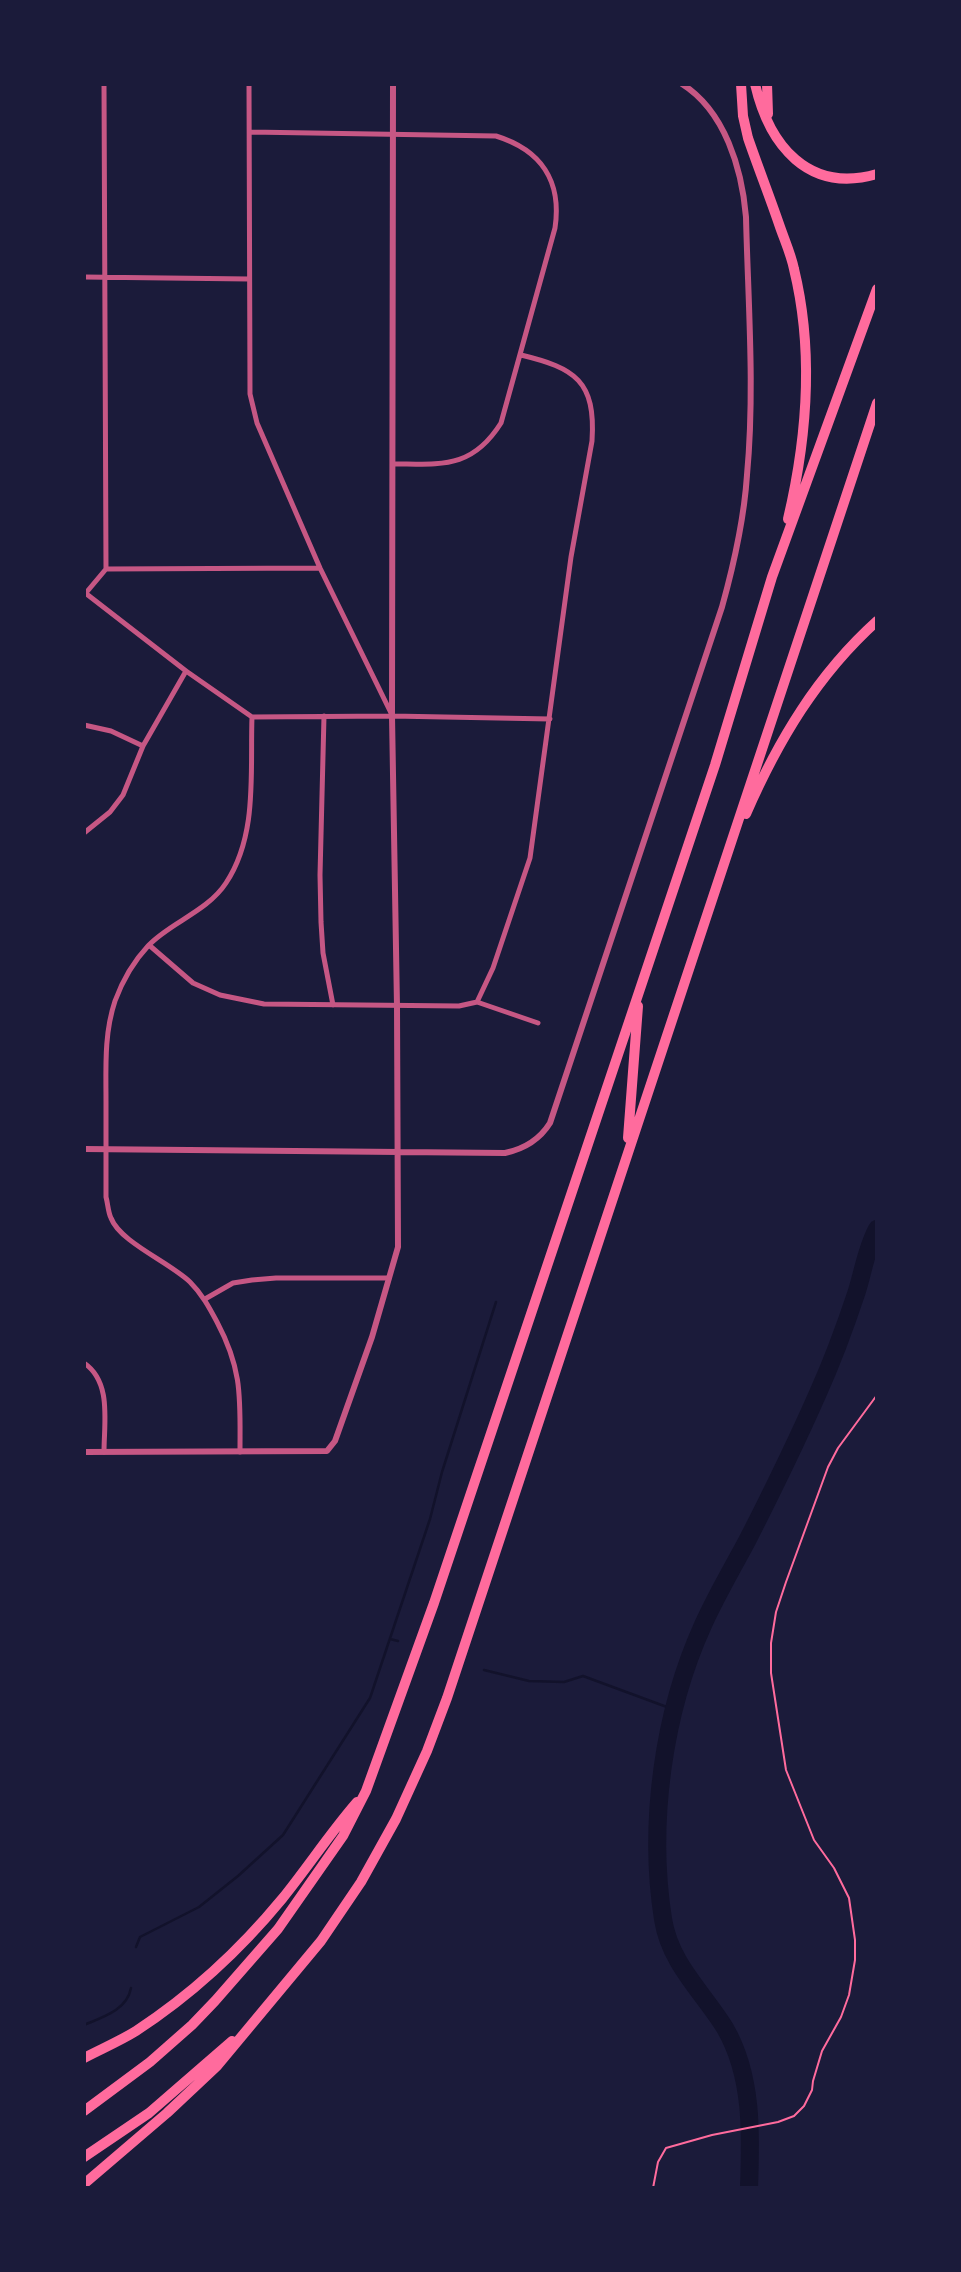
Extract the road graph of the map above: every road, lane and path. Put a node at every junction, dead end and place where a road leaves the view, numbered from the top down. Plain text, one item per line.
1 (104, 84) edge
2 (249, 84) edge
3 (393, 84) edge
4 (682, 84) edge
5 (741, 84) edge
6 (755, 84) edge
7 (767, 84) edge
8 (250, 132) junction
9 (772, 132) junction
10 (393, 134) junction
11 (877, 174) edge
12 (84, 278) edge
13 (105, 278) junction
14 (249, 279) junction
15 (877, 289) edge
16 (521, 355) junction
17 (877, 403) edge
18 (394, 464) junction
19 (320, 568) junction
20 (106, 569) junction
21 (772, 577) junction
22 (85, 593) edge
23 (877, 621) edge
24 (186, 671) junction
25 (324, 716) junction
26 (392, 716) junction
27 (252, 717) junction
28 (550, 719) junction
29 (84, 725) edge
30 (143, 746) junction
31 (84, 834) edge
32 (717, 886) junction
33 (149, 945) junction
34 (639, 992) junction
35 (477, 1002) junction
36 (333, 1005) junction
37 (397, 1006) junction
38 (538, 1023) dead end
39 (84, 1149) edge
40 (106, 1149) junction
41 (397, 1152) junction
42 (627, 1154) junction
43 (389, 1278) junction
44 (205, 1300) junction
45 (84, 1363) edge
46 (877, 1395) edge
47 (84, 1452) edge
48 (104, 1452) junction
49 (240, 1452) junction
50 (366, 1791) junction
51 (287, 1982) junction
52 (84, 2058) edge
53 (84, 2111) edge
54 (84, 2157) edge
55 (84, 2184) edge
56 (653, 2188) edge

1 - 13 street
2 - 8 street
3 - 10 street
4 - 41 street
5 - 21 highway
6 - 9 highway
7 - 9 highway
8 - 10 street
8 - 14 street
9 - 11 highway
10 - 16 street
10 - 18 street
12 - 13 street
13 - 14 street
13 - 20 street
14 - 19 street
15 - 21 highway
16 - 18 street
16 - 28 street
17 - 32 highway
18 - 26 street
19 - 20 street
19 - 26 street
20 - 22 street
21 - 34 highway
22 - 24 street
23 - 32 highway
24 - 27 street
24 - 30 street
25 - 26 street
25 - 27 street
25 - 36 street
26 - 28 street
26 - 37 street
27 - 33 street
28 - 35 street
29 - 30 street
30 - 31 street
32 - 42 highway
33 - 36 street
33 - 40 street
34 - 42 highway
34 - 50 highway
35 - 37 street
35 - 38 street
36 - 37 street
37 - 41 street
39 - 40 street
40 - 41 street
40 - 44 street
41 - 43 street
42 - 51 highway
43 - 44 street
43 - 49 street
44 - 49 street
45 - 48 street
46 - 56 path
47 - 48 street
48 - 49 street
50 - 52 highway
50 - 53 highway
51 - 54 highway
51 - 55 highway

